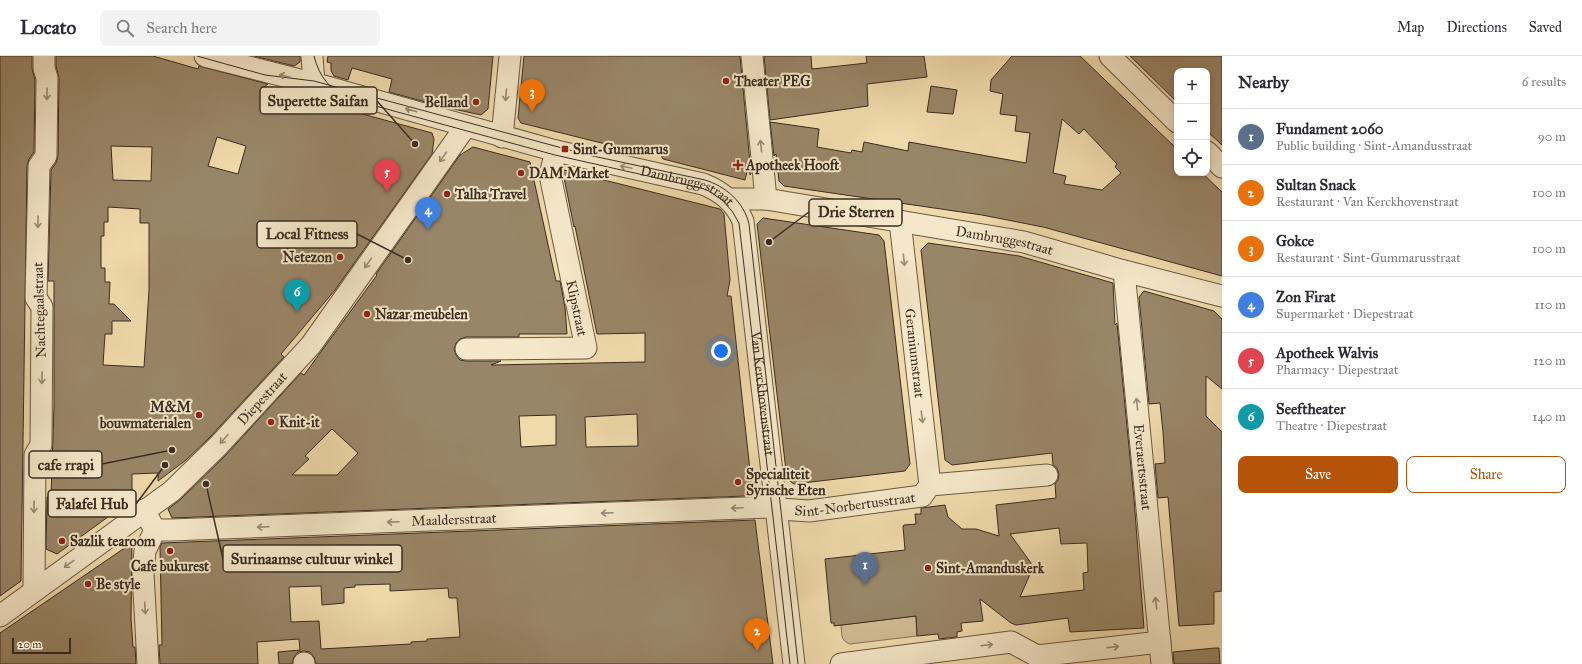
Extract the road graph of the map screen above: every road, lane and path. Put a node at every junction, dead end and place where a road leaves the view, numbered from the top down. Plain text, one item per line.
1 (44, 56) edge
2 (204, 56) edge
3 (312, 56) edge
4 (510, 56) edge
5 (752, 56) edge
6 (1110, 56) edge
7 (314, 83) junction
8 (1174, 119) edge
9 (466, 126) junction
10 (502, 137) junction
11 (556, 151) junction
12 (1210, 155) edge
13 (1222, 167) edge
14 (729, 199) junction
15 (766, 199) junction
16 (900, 221) junction
17 (1124, 271) junction
18 (1222, 296) edge
19 (466, 350) dead end
20 (1048, 475) dead end
21 (930, 485) junction
22 (776, 508) junction
23 (144, 510) junction
24 (155, 530) junction
25 (34, 590) junction
26 (0, 616) edge
27 (1160, 642) junction
28 (949, 657) edge
29 (148, 664) edge
30 (794, 664) edge
31 (841, 664) edge
32 (1162, 664) edge

1 -> 25 street, Nachtegaalstraat
7 -> 2 street, Dambruggestraat
3 - 7 street
4 -> 10 street
15 -> 5 street
6 - 8 street
9 -> 7 street, Dambruggestraat
9 - 10 street, Dambruggestraat
9 -> 23 street, Diepestraat
10 - 11 street, Dambruggestraat
14 -> 11 street, Dambruggestraat
11 - 19 street, Klipstraat
12 - 13 street
14 - 15 street, Dambruggestraat
14 - 22 street, Van Kerckhovenstraat
15 - 16 street, Dambruggestraat
16 - 17 street, Dambruggestraat
16 -> 21 street, Geraniumstraat
17 - 18 street, Dambruggestraat
27 -> 17 street, Everaertsstraat
20 - 21 street, Sint-Norbertusstraat
21 - 22 street, Sint-Norbertusstraat
22 -> 24 street, Maaldersstraat
22 - 30 street, Van Kerckhovenstraat
23 - 24 street
23 -> 25 street, Diepestraat
24 -> 29 street
25 - 26 street, Diepestraat
28 -> 27 street
27 - 32 street, Everaertsstraat
28 - 31 street

